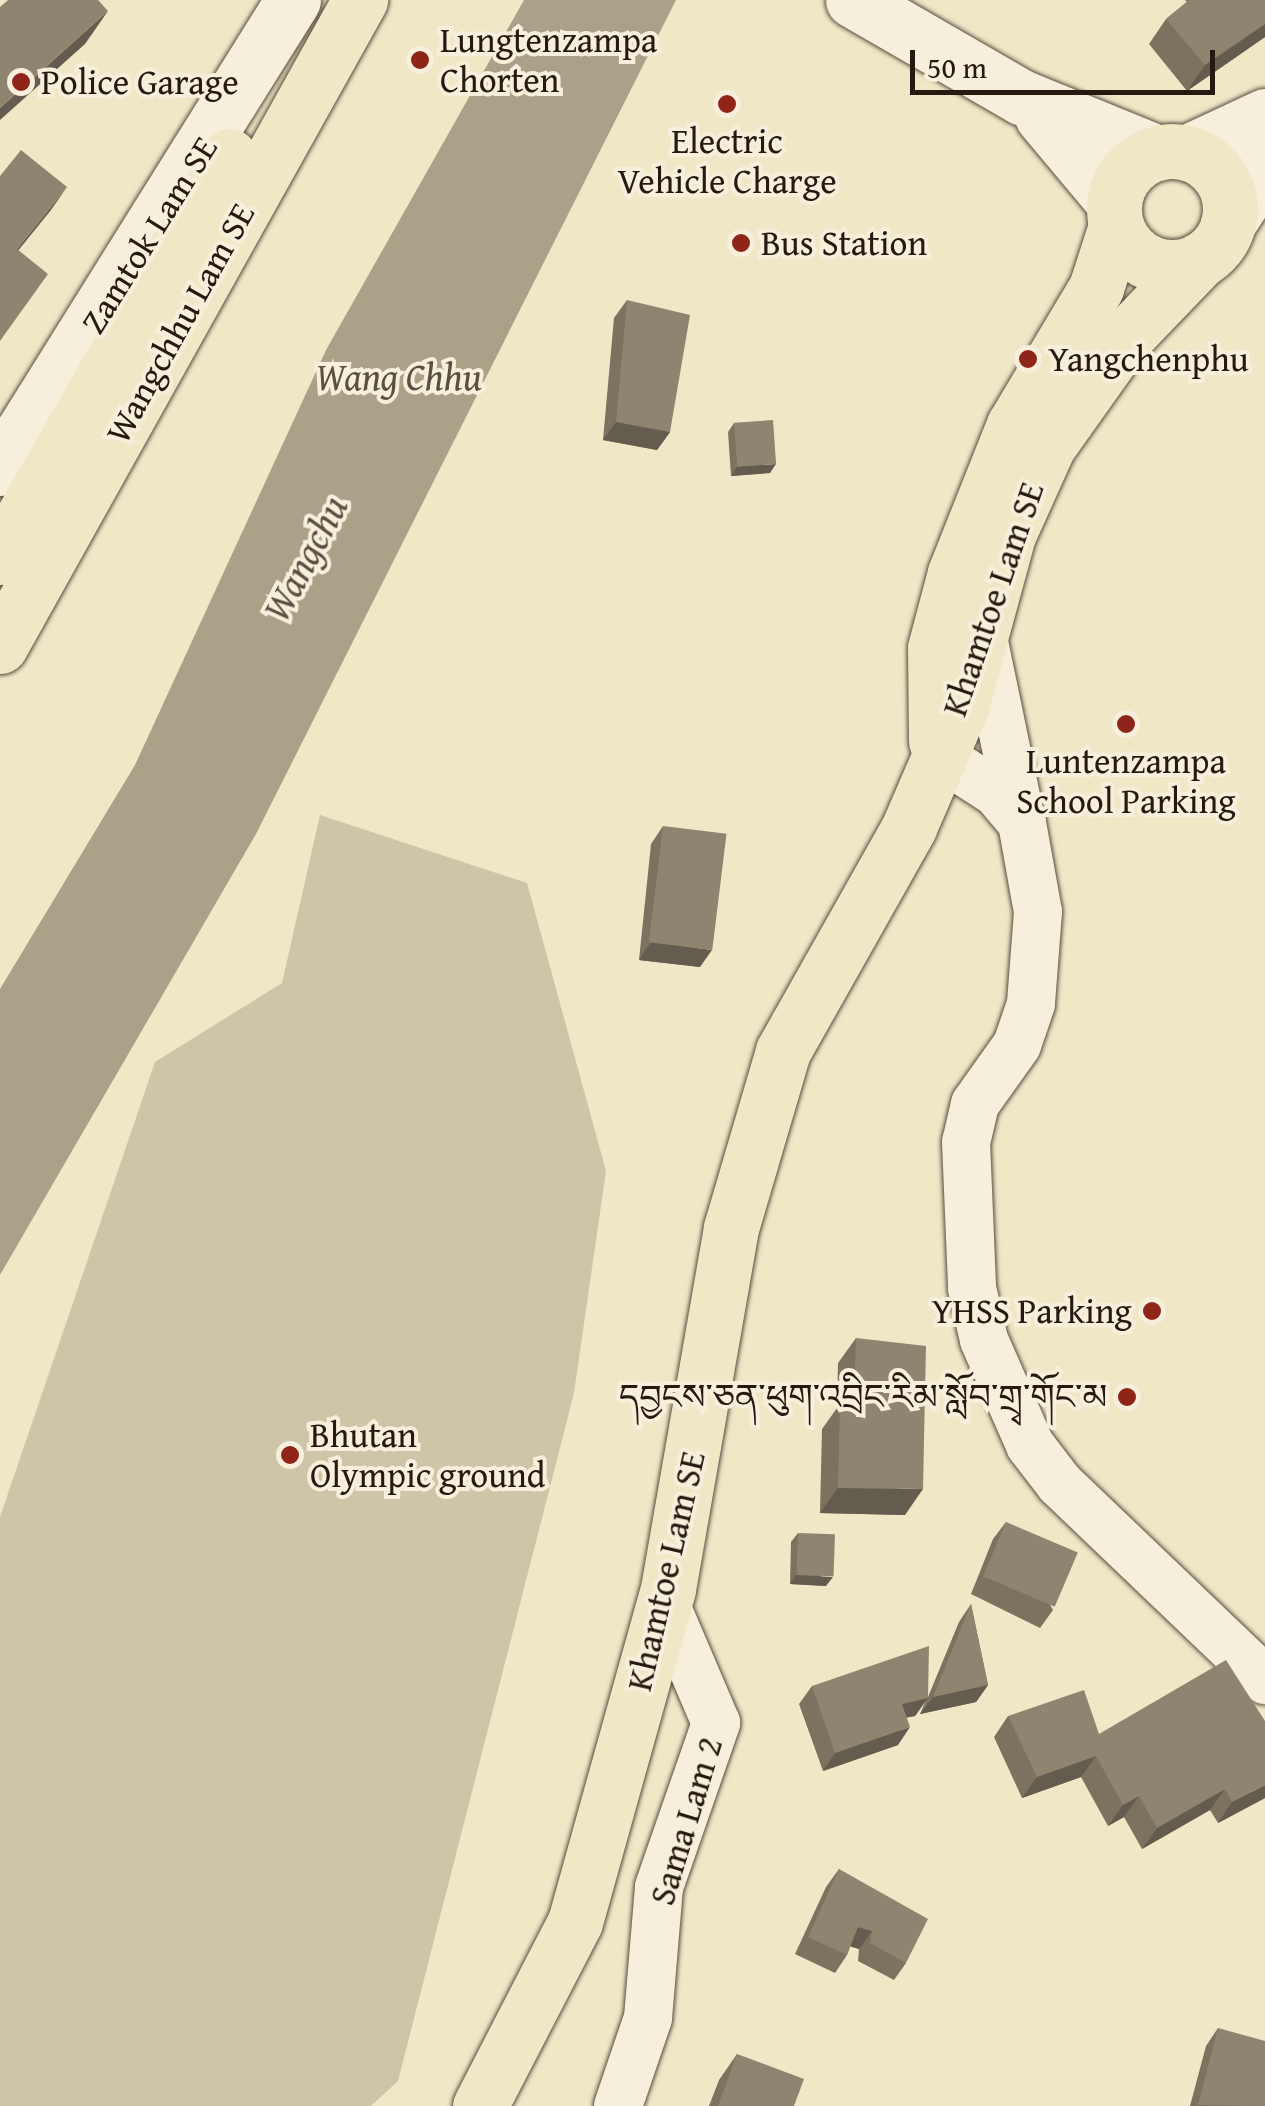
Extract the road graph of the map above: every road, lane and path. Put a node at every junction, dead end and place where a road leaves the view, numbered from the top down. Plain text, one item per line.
1 (293, 0) edge
2 (320, 0) edge
3 (360, 0) edge
4 (853, 0) edge
5 (1021, 97) junction
6 (1265, 116) edge
7 (1172, 153) junction
8 (1265, 166) edge
9 (1115, 214) junction
10 (1214, 241) junction
11 (0, 468) edge
12 (0, 557) edge
13 (982, 634) junction
14 (0, 646) edge
15 (937, 754) junction
16 (1022, 823) junction
17 (664, 1601) junction
18 (1265, 1680) edge
19 (480, 2106) edge
20 (618, 2106) edge

1 - 11 main road, Zamtok Lam SE
2 - 12 main road, Wangchhu Lam SE
3 - 14 main road, Wangchhu Lam SE
4 - 5 main road
5 - 7 main road
5 - 9 main road
6 - 7 main road
7 - 9 main road
7 - 10 main road
8 - 10 main road, Khamtoe Lam SE
9 - 10 main road
9 - 15 main road, Khamtoe Lam SE
10 - 13 main road, Khamtoe Lam SE
13 - 15 main road, Khamtoe Lam SE
13 - 16 street
15 - 16 street
15 - 17 main road, Khamtoe Lam SE
16 - 18 street
17 - 19 main road, Khamtoe Lam SE
17 - 20 street, Sama Lam 2

